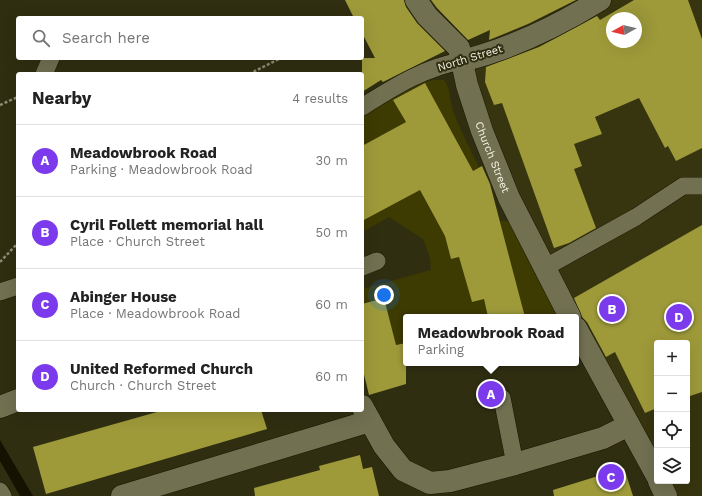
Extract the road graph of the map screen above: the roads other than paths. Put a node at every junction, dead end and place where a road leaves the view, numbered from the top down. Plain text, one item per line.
1 (416, 0) edge
2 (600, 0) edge
3 (50, 60) edge
4 (462, 61) junction
5 (45, 72) edge
6 (364, 105) edge
7 (701, 186) dead end
8 (544, 268) junction
9 (16, 287) edge
10 (0, 292) edge
11 (568, 314) edge
12 (579, 333) edge
13 (502, 398) dead end
14 (16, 401) edge
15 (0, 407) edge
16 (366, 413) edge
17 (629, 425) junction
18 (515, 464) junction
19 (654, 471) edge
20 (660, 484) edge
21 (0, 492) edge
22 (3, 496) edge
23 (122, 496) edge
24 (666, 496) edge

1 - 4 street, Church Street
2 - 4 street, North Street
3 - 5 lane
4 - 6 lane, North Street
4 - 8 street, Church Street
7 - 8 lane
8 - 11 street, Church Street
9 - 10 lane
12 - 17 street
13 - 18 lane
14 - 15 street
16 - 18 street
16 - 23 street
17 - 18 street
17 - 19 street
20 - 24 street
21 - 22 lane

